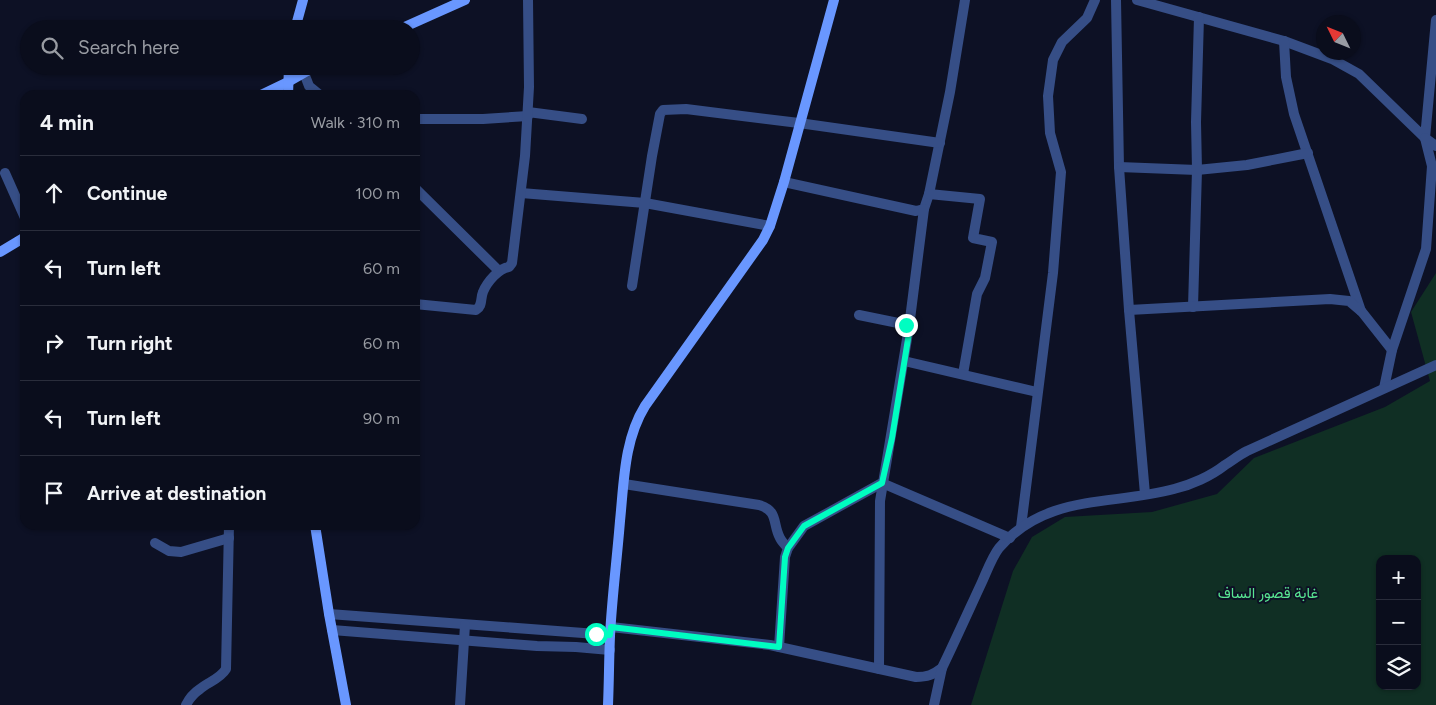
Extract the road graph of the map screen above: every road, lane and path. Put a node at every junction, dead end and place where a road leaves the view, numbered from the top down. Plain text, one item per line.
1 (303, 0) edge
2 (465, 0) edge
3 (528, 0) edge
4 (834, 0) edge
5 (965, 0) edge
6 (1095, 0) edge
7 (1116, 0) edge
8 (1137, 0) edge
9 (445, 4) edge
10 (1199, 17) junction
11 (298, 20) edge
12 (416, 20) edge
13 (1436, 20) edge
14 (1436, 24) edge
15 (1284, 41) junction
16 (288, 75) edge
17 (300, 75) edge
18 (305, 75) edge
19 (288, 82) junction
20 (271, 90) edge
21 (288, 90) edge
22 (314, 90) edge
23 (1432, 101) edge
24 (528, 114) junction
25 (420, 119) edge
26 (582, 119) dead end
27 (799, 123) junction
28 (1425, 138) junction
29 (940, 143) junction
30 (1436, 146) edge
31 (1308, 153) junction
32 (1120, 167) junction
33 (1197, 170) junction
34 (5, 172) dead end
35 (784, 182) junction
36 (420, 193) edge
37 (521, 193) junction
38 (929, 194) junction
39 (645, 203) junction
40 (20, 206) edge
41 (924, 209) junction
42 (770, 226) junction
43 (20, 240) edge
44 (0, 252) edge
45 (499, 271) junction
46 (632, 286) dead end
47 (420, 304) edge
48 (1193, 306) junction
49 (1129, 310) junction
50 (1362, 312) junction
51 (859, 315) dead end
52 (909, 327) junction
53 (1392, 350) junction
54 (904, 361) junction
55 (1436, 365) edge
56 (963, 374) junction
57 (1384, 388) junction
58 (1037, 392) junction
59 (882, 483) junction
60 (624, 484) junction
61 (1145, 494) junction
62 (1021, 527) junction
63 (229, 530) edge
64 (316, 530) edge
65 (229, 538) junction
66 (1010, 538) junction
67 (155, 543) dead end
68 (788, 548) junction
69 (329, 614) junction
70 (465, 624) junction
71 (332, 630) junction
72 (610, 631) junction
73 (464, 640) junction
74 (779, 647) junction
75 (610, 650) junction
76 (942, 668) junction
77 (879, 669) junction
78 (186, 705) edge
79 (346, 705) edge
80 (460, 705) edge
81 (608, 705) edge
82 (934, 705) edge

1 - 11 street
2 - 9 street
3 - 24 street
4 - 27 street
5 - 29 street
6 - 58 street
7 - 32 street
8 - 10 street
9 - 12 street
10 - 15 street
10 - 33 street
13 - 14 street
14 - 23 street
15 - 28 street
15 - 31 street
16 - 19 street
17 - 19 street
18 - 22 street
19 - 20 street
19 - 21 street
23 - 28 street
24 - 25 street
24 - 26 street
24 - 37 street
27 - 29 street
27 - 35 street
27 - 39 street
28 - 30 street
28 - 53 street
29 - 38 street
31 - 33 street
31 - 50 street
32 - 33 street
32 - 49 street
33 - 48 street
34 - 40 street
35 - 41 street
35 - 42 street
36 - 45 street
37 - 39 street
37 - 45 street
38 - 41 street
38 - 56 street
39 - 42 street
39 - 46 street
41 - 52 street
42 - 60 street
43 - 44 street
45 - 47 street
48 - 49 street
48 - 50 street
49 - 61 street
50 - 53 street
51 - 52 street
52 - 54 street
53 - 57 street
54 - 56 street
54 - 59 street
55 - 57 street
56 - 58 street
57 - 61 street
58 - 62 street
59 - 66 street
59 - 68 street
59 - 77 street
60 - 68 street
60 - 72 street
61 - 62 street
62 - 66 street
63 - 65 street
64 - 69 street
65 - 67 street
65 - 78 street
66 - 76 street
68 - 74 street
69 - 70 street
69 - 71 street
70 - 72 street
70 - 73 street
71 - 73 street
71 - 79 street
72 - 74 street
72 - 75 street
73 - 75 street
73 - 80 street
74 - 77 street
75 - 81 street
76 - 77 street
76 - 82 street

